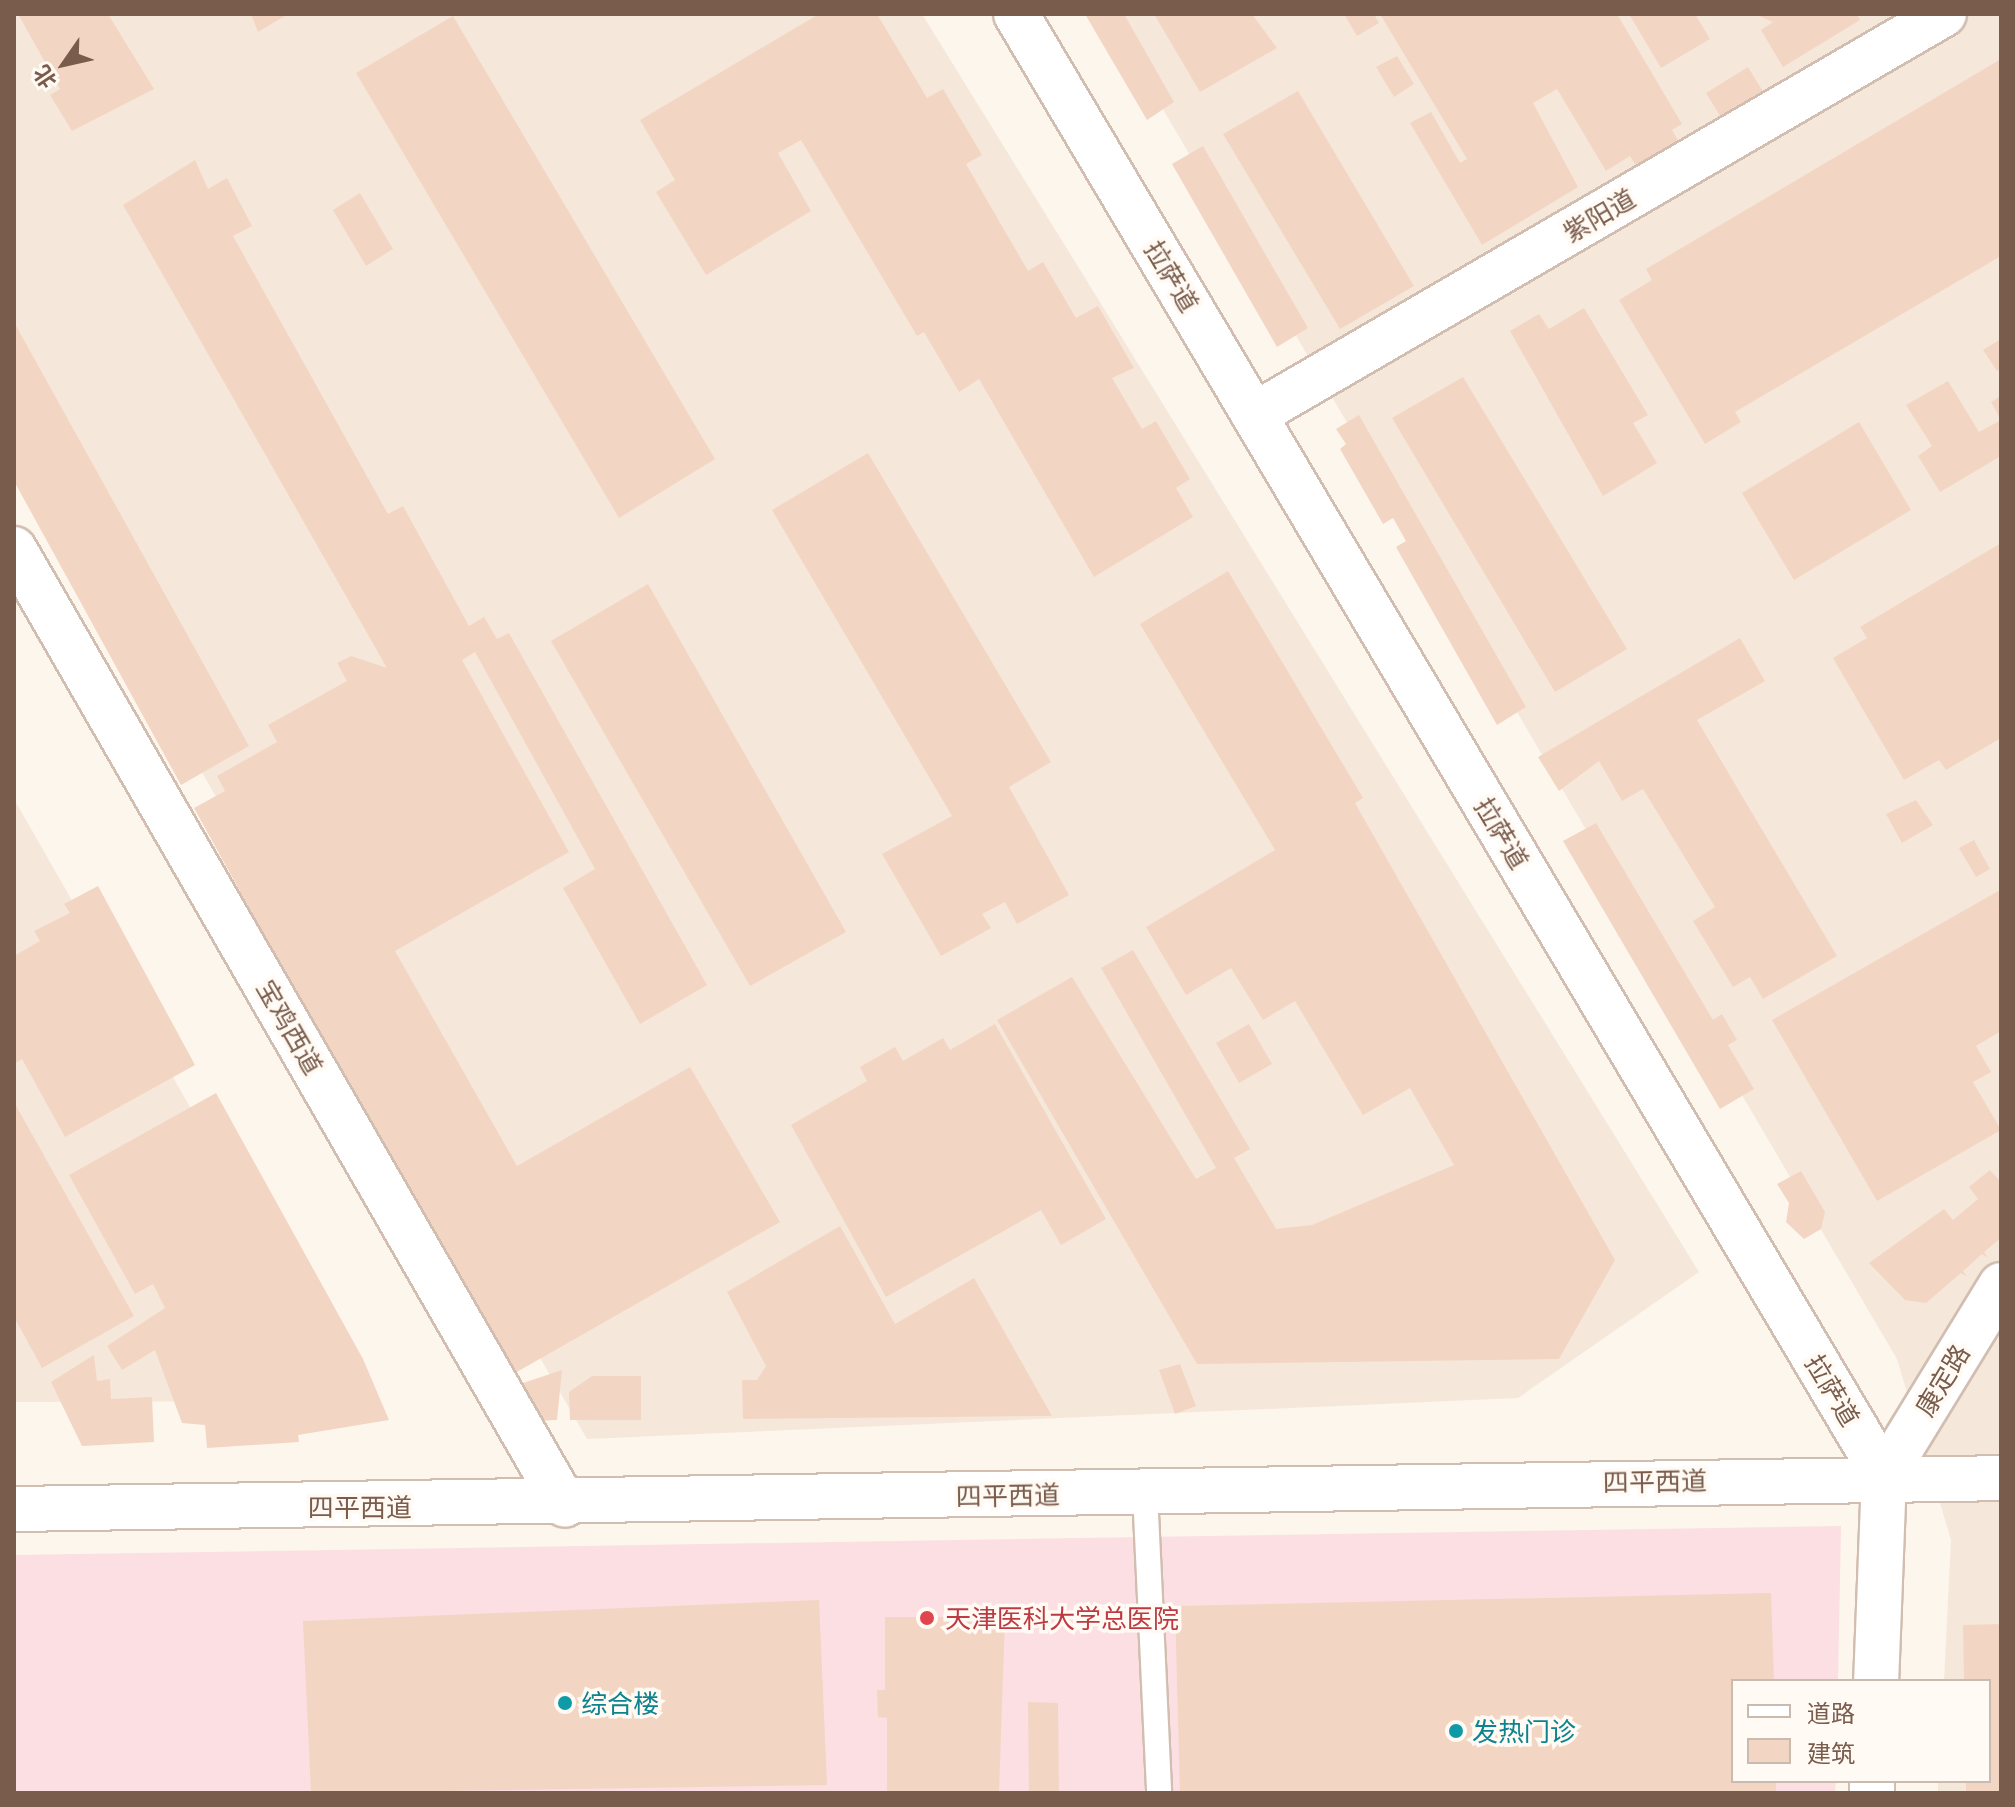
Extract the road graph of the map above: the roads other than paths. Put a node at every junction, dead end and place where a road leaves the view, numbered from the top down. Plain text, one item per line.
1 (1016, 14) edge
2 (1944, 14) edge
3 (1254, 415) junction
4 (14, 549) edge
5 (2001, 1285) edge
6 (1884, 1476) junction
7 (2001, 1478) edge
8 (1145, 1492) junction
9 (565, 1505) junction
10 (14, 1509) edge
11 (1876, 1679) edge
12 (1159, 1793) edge

1 - 3 street, 拉萨道
2 - 3 street, 紫阳道
3 - 6 street, 拉萨道
4 - 9 street, 宝鸡西道
5 - 6 street, 康定路
6 - 7 street, 四平西道
6 - 8 street, 四平西道
6 - 11 street
8 - 9 street, 四平西道
8 - 12 lane
9 - 10 street, 四平西道

